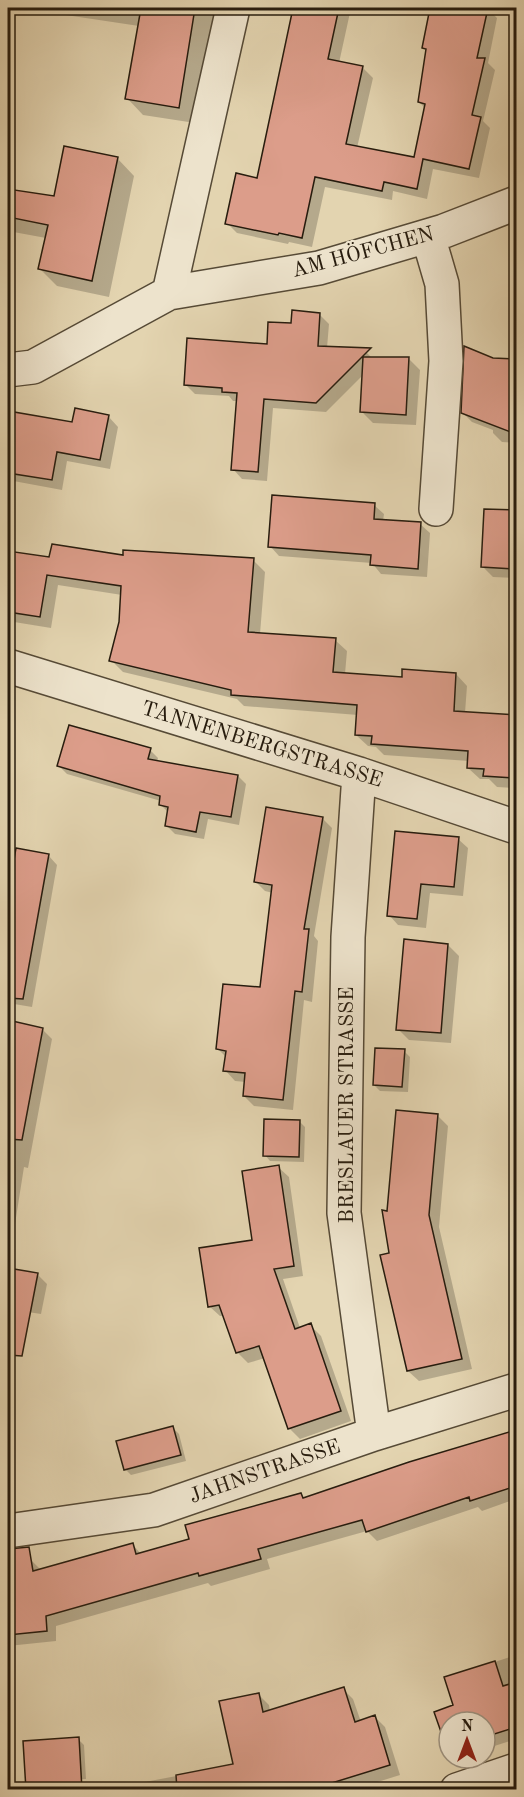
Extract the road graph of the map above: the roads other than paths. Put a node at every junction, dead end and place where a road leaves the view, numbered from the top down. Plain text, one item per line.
1 (233, 8) edge
2 (516, 203) edge
3 (428, 236) junction
4 (169, 293) junction
5 (8, 370) edge
6 (436, 509) dead end
7 (8, 666) edge
8 (359, 774) junction
9 (516, 827) edge
10 (516, 1390) edge
11 (374, 1434) junction
12 (8, 1531) edge
13 (516, 1770) edge
14 (457, 1790) edge

1 - 4 street
2 - 3 street, AM HÖFCHEN
3 - 4 street, AM HÖFCHEN
3 - 6 street
4 - 5 street, AM HÖFCHEN
7 - 8 street, TANNENBERGSTRASSE
8 - 9 street, TANNENBERGSTRASSE
8 - 11 street, BRESLAUER STRASSE
10 - 11 street, JAHNSTRASSE
11 - 12 street, JAHNSTRASSE
13 - 14 street

